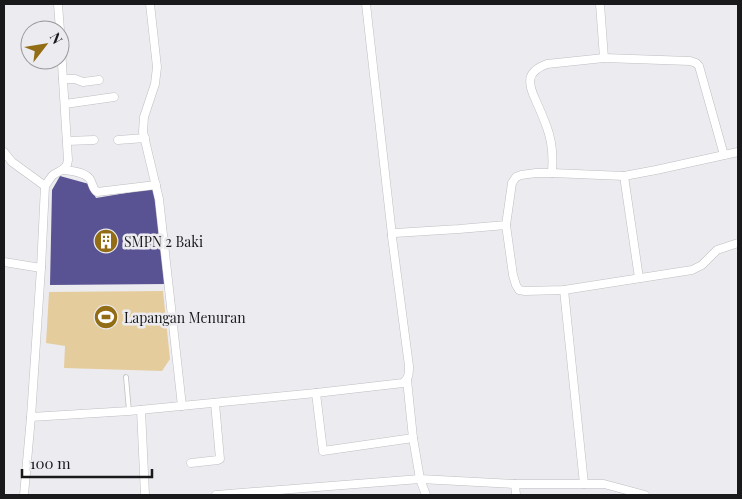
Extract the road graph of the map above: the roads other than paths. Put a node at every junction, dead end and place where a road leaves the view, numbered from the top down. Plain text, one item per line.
1 (58, 4) edge
2 (150, 4) edge
3 (366, 4) edge
4 (600, 4) edge
5 (59, 20) edge
6 (604, 58) junction
7 (62, 70) edge
8 (63, 79) junction
9 (99, 80) dead end
10 (114, 97) dead end
11 (65, 104) junction
12 (145, 138) junction
13 (94, 140) dead end
14 (118, 140) dead end
15 (67, 141) junction
16 (4, 152) edge
17 (738, 152) edge
18 (724, 155) junction
19 (64, 170) junction
20 (552, 173) junction
21 (624, 176) junction
22 (156, 185) junction
23 (45, 186) junction
24 (506, 225) junction
25 (392, 235) junction
26 (738, 243) edge
27 (4, 262) edge
28 (41, 268) junction
29 (639, 278) junction
30 (564, 290) junction
31 (126, 377) dead end
32 (407, 380) junction
33 (316, 393) junction
34 (215, 403) junction
35 (182, 406) junction
36 (141, 410) junction
37 (129, 412) junction
38 (31, 417) junction
39 (413, 438) junction
40 (191, 463) dead end
41 (420, 479) junction
42 (515, 484) junction
43 (584, 484) junction
44 (328, 486) junction
45 (276, 493) edge
46 (24, 495) edge
47 (145, 495) edge
48 (216, 495) edge
49 (328, 495) edge
50 (426, 495) edge
51 (516, 495) edge
52 (645, 495) edge

1 - 5 street
2 - 12 street
3 - 25 street
4 - 6 street
6 - 18 street
6 - 20 street
7 - 8 street
8 - 9 street
8 - 11 street
10 - 11 street
11 - 15 street
12 - 14 street
12 - 22 street
13 - 15 street
15 - 19 street
16 - 23 street
17 - 18 street
18 - 21 street
19 - 22 street
19 - 23 street
20 - 21 street
20 - 24 street
21 - 29 street
22 - 35 street
23 - 28 street
24 - 25 street
24 - 30 street
25 - 32 street
26 - 29 street
27 - 28 street
28 - 38 street
29 - 30 street
30 - 43 street
31 - 37 lane
32 - 33 street
32 - 39 street
33 - 34 street
33 - 39 street
34 - 35 street
34 - 40 street
35 - 36 street
36 - 37 street
36 - 47 street
37 - 38 street
38 - 46 street
39 - 41 street
41 - 42 street
41 - 44 street
41 - 50 street
42 - 43 street
42 - 51 street
43 - 52 street
44 - 45 street
44 - 49 street
45 - 48 street

